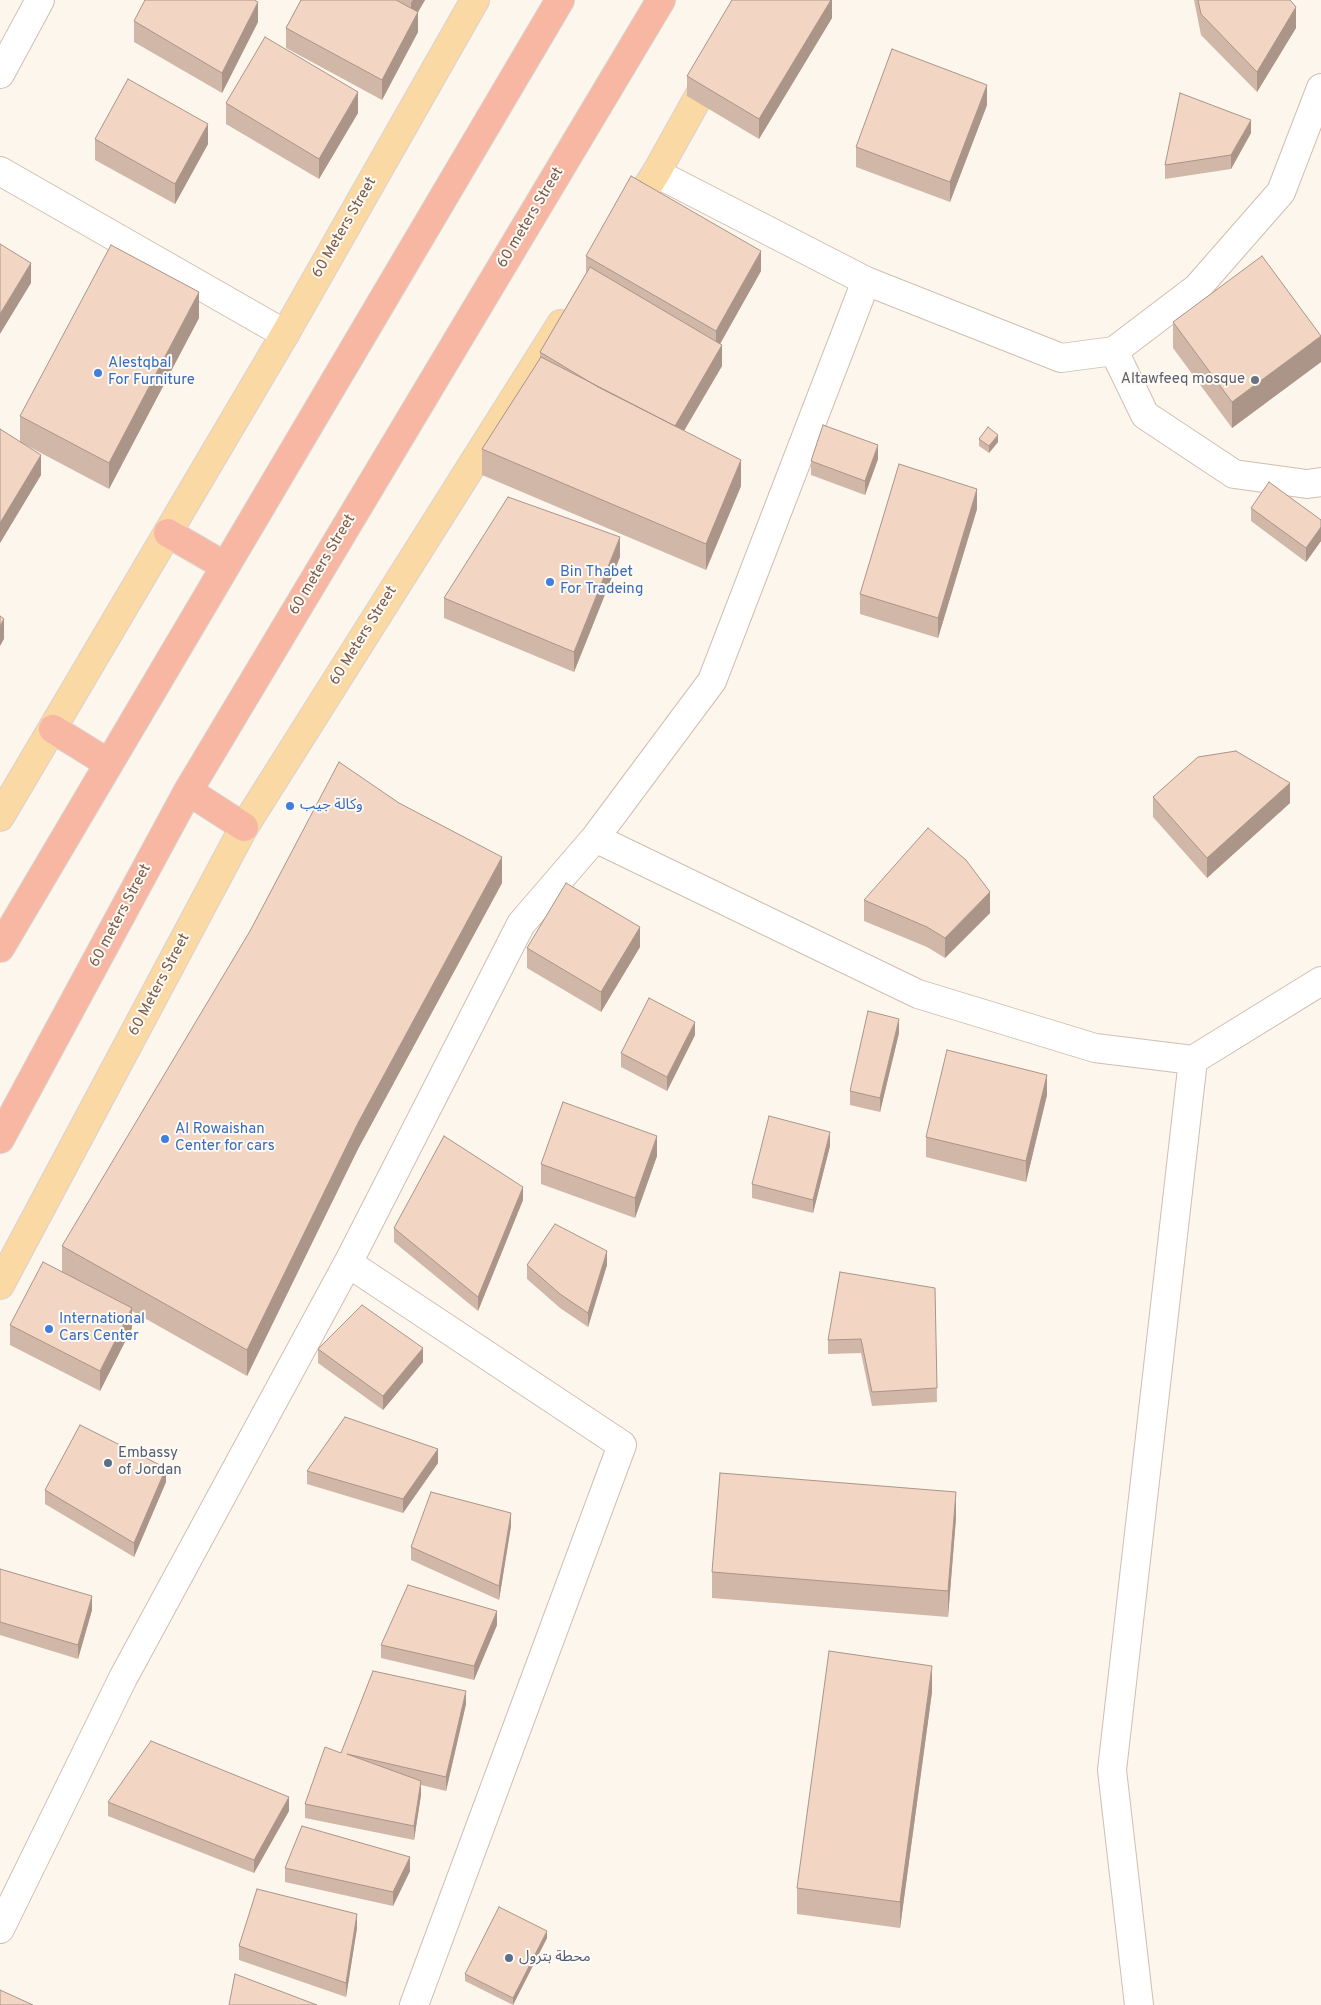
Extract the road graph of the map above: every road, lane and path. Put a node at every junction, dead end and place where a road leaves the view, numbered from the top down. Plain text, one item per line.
1 (40, 0) edge
2 (475, 0) edge
3 (560, 0) edge
4 (662, 0) edge
5 (728, 43) edge
6 (0, 74) edge
7 (1321, 88) edge
8 (0, 171) edge
9 (656, 173) junction
10 (613, 240) edge
11 (866, 280) junction
12 (571, 307) edge
13 (285, 334) junction
14 (1114, 351) junction
15 (1321, 482) edge
16 (168, 533) junction
17 (225, 566) junction
18 (53, 729) junction
19 (108, 763) junction
20 (188, 791) junction
21 (0, 817) edge
22 (244, 827) junction
23 (594, 838) junction
24 (0, 948) edge
25 (1321, 981) edge
26 (1193, 1060) junction
27 (0, 1139) edge
28 (348, 1262) junction
29 (0, 1285) edge
30 (0, 1929) edge
31 (414, 2005) edge
32 (1139, 2005) edge

1 - 6 street
2 - 13 main road, 60 Meters Street
3 - 17 highway
4 - 20 highway, 60 meters Street
5 - 9 main road
7 - 14 street
8 - 13 street
9 - 10 main road
9 - 11 street
11 - 14 street
11 - 23 street
12 - 22 main road, 60 Meters Street
13 - 16 main road, 60 Meters Street
14 - 15 street
16 - 17 highway
16 - 18 main road, 60 Meters Street
17 - 19 highway
18 - 19 highway
18 - 21 main road, 60 Meters Street
19 - 24 highway
20 - 22 highway
20 - 27 highway, 60 meters Street
22 - 29 main road, 60 Meters Street
23 - 26 street
23 - 28 street
25 - 26 street
26 - 32 street
28 - 30 street
28 - 31 street

